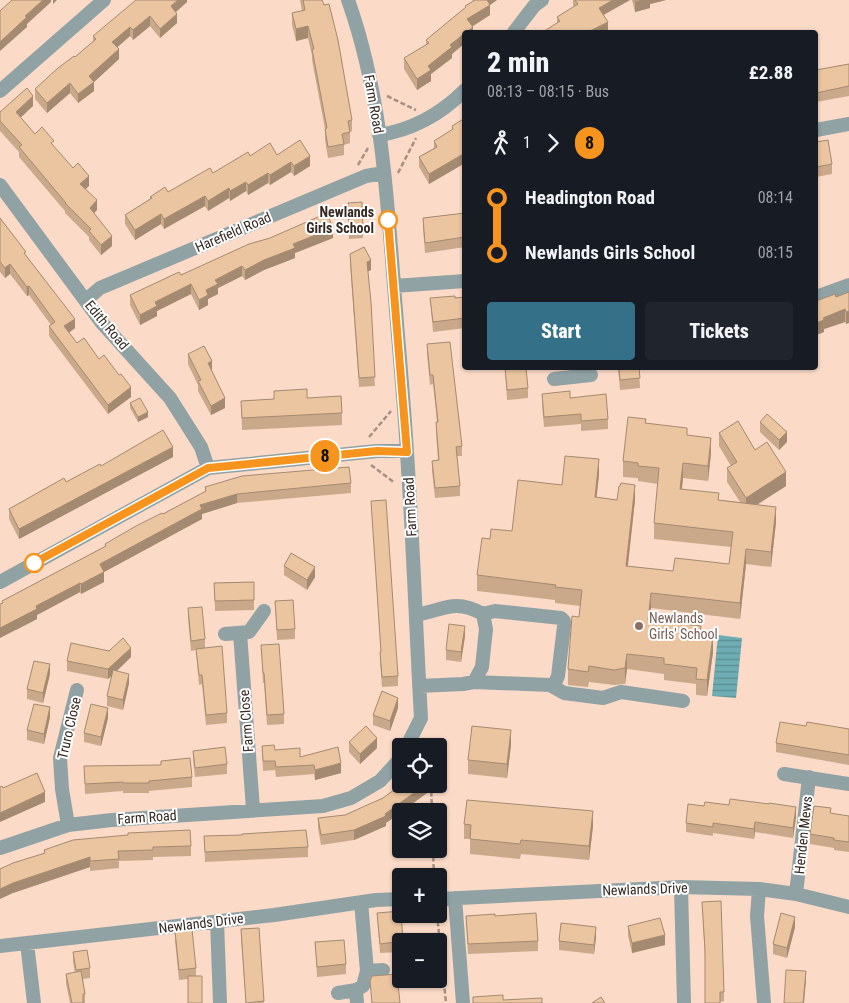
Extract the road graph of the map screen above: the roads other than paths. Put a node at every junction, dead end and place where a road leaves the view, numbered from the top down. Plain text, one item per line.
1 (104, 0) edge
2 (348, 0) edge
3 (542, 0) edge
4 (516, 30) edge
5 (0, 91) edge
6 (462, 93) edge
7 (849, 124) edge
8 (818, 130) edge
9 (379, 132) junction
10 (384, 173) junction
11 (0, 185) edge
12 (462, 281) edge
13 (394, 286) junction
14 (846, 286) edge
15 (818, 296) edge
16 (86, 300) junction
17 (574, 372) edge
18 (591, 375) dead end
19 (554, 379) dead end
20 (407, 452) junction
21 (208, 468) junction
22 (0, 582) edge
23 (264, 611) dead end
24 (483, 614) junction
25 (416, 615) junction
26 (240, 633) junction
27 (226, 634) dead end
28 (474, 682) junction
29 (550, 685) junction
30 (419, 686) junction
31 (77, 690) dead end
32 (683, 701) dead end
33 (411, 738) edge
34 (392, 768) edge
35 (784, 774) dead end
36 (809, 777) junction
37 (849, 784) edge
38 (253, 809) junction
39 (68, 825) junction
40 (0, 848) edge
41 (681, 887) junction
42 (759, 889) junction
43 (796, 894) junction
44 (447, 898) edge
45 (455, 898) junction
46 (392, 900) edge
47 (361, 902) junction
48 (849, 907) edge
49 (217, 921) junction
50 (27, 943) junction
51 (0, 946) edge
52 (383, 970) dead end
53 (366, 971) junction
54 (338, 993) dead end
55 (356, 997) edge
56 (34, 1003) edge
57 (220, 1003) edge
58 (463, 1003) edge
59 (684, 1003) edge
60 (764, 1003) edge

1 - 5 street
2 - 9 street, Farm Road
3 - 4 street
6 - 9 street
7 - 8 street
9 - 10 street, Farm Road
10 - 13 street, Farm Road
10 - 16 street, Harefield Road
11 - 16 street, Edith Road
12 - 13 street
13 - 20 street, Farm Road
14 - 15 street
16 - 21 street, Edith Road
17 - 18 street
17 - 19 street
20 - 21 street
20 - 25 street, Farm Road
21 - 22 street
23 - 26 street
24 - 25 street
24 - 28 street
24 - 29 street
25 - 30 street, Farm Road
26 - 27 street
26 - 38 street, Farm Close
28 - 29 street
28 - 30 street
29 - 32 street
30 - 33 street, Farm Road
31 - 39 street, Truro Close
34 - 38 street, Farm Road
35 - 36 street, Henden Mews
36 - 37 street, Henden Mews
36 - 43 street, Henden Mews
38 - 39 street, Farm Road
39 - 40 street, Farm Road
41 - 42 street, Newlands Drive
41 - 45 street, Newlands Drive
41 - 59 street
42 - 43 street, Newlands Drive
42 - 60 street
43 - 48 street, Newlands Drive
44 - 45 street, Newlands Drive
45 - 58 street
46 - 47 street, Newlands Drive
47 - 49 street, Newlands Drive
47 - 53 street
49 - 50 street, Newlands Drive
49 - 57 street
50 - 51 street, Newlands Drive
50 - 56 street
52 - 53 street
53 - 55 street
54 - 55 street

